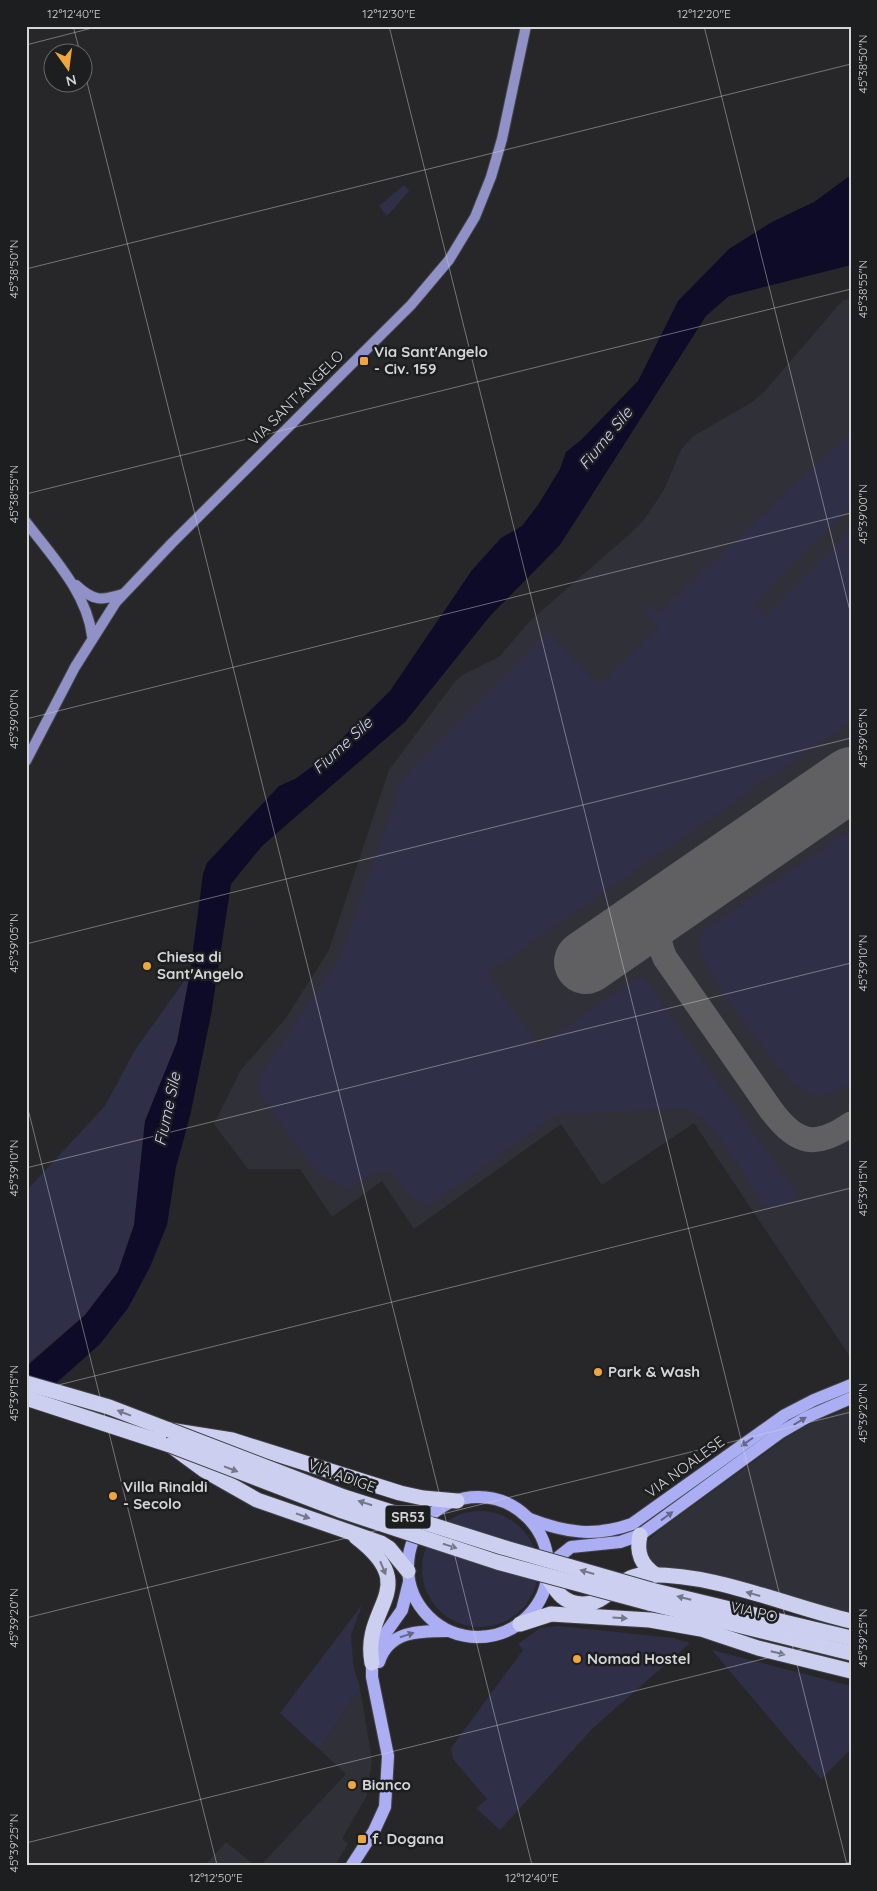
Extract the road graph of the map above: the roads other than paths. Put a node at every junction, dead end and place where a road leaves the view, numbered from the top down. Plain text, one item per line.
1 (526, 26) edge
2 (26, 522) edge
3 (68, 578) junction
4 (123, 594) junction
5 (89, 597) junction
6 (87, 610) junction
7 (106, 616) junction
8 (92, 636) junction
9 (26, 761) edge
10 (26, 1383) edge
11 (851, 1385) edge
12 (26, 1398) edge
13 (851, 1398) edge
14 (170, 1437) junction
15 (457, 1501) junction
16 (528, 1518) junction
17 (350, 1533) junction
18 (640, 1535) junction
19 (548, 1573) junction
20 (656, 1575) junction
21 (409, 1577) junction
22 (650, 1597) junction
23 (851, 1621) edge
24 (520, 1624) junction
25 (448, 1631) junction
26 (851, 1638) edge
27 (851, 1653) edge
28 (372, 1663) junction
29 (851, 1671) edge
30 (386, 1807) junction
31 (352, 1865) edge

1 - 4 street, VIA SANT'ANGELO
2 - 3 street
3 - 5 street
3 - 6 street
4 - 5 street
4 - 7 street, VIA SANT'ANGELO
5 - 7 street
6 - 7 street
6 - 8 street
7 - 8 street, VIA SANT'ANGELO
8 - 9 street, VIA SANT'ANGELO
14 -> 10 highway, VIA ADIGE / SR53
11 -> 16 main road, VIA NOALESE
12 - 14 highway, VIA ADIGE / SR53
18 -> 13 main road, VIA NOALESE
14 - 15 highway, bridge
14 -> 17 highway, bridge
14 - 22 highway, VIA ADIGE / SR53, bridge
15 - 16 main road, VIA NOALESE
15 - 21 main road, VIA NOALESE
16 - 19 main road, VIA NOALESE
17 - 21 highway
17 -> 28 highway
18 - 19 main road, VIA NOALESE
18 - 20 highway
19 - 20 highway
19 - 24 main road, VIA NOALESE
23 -> 20 highway
21 - 25 main road, VIA NOALESE
21 - 28 main road, VIA NOALESE
26 -> 22 highway, VIA PO / SR53
22 - 27 highway, VIA PO / SR53
24 - 25 main road, VIA NOALESE
24 -> 29 highway
30 -> 25 main road
28 - 30 main road, VIA NOALESE
30 - 31 main road, VIA NOALESE

